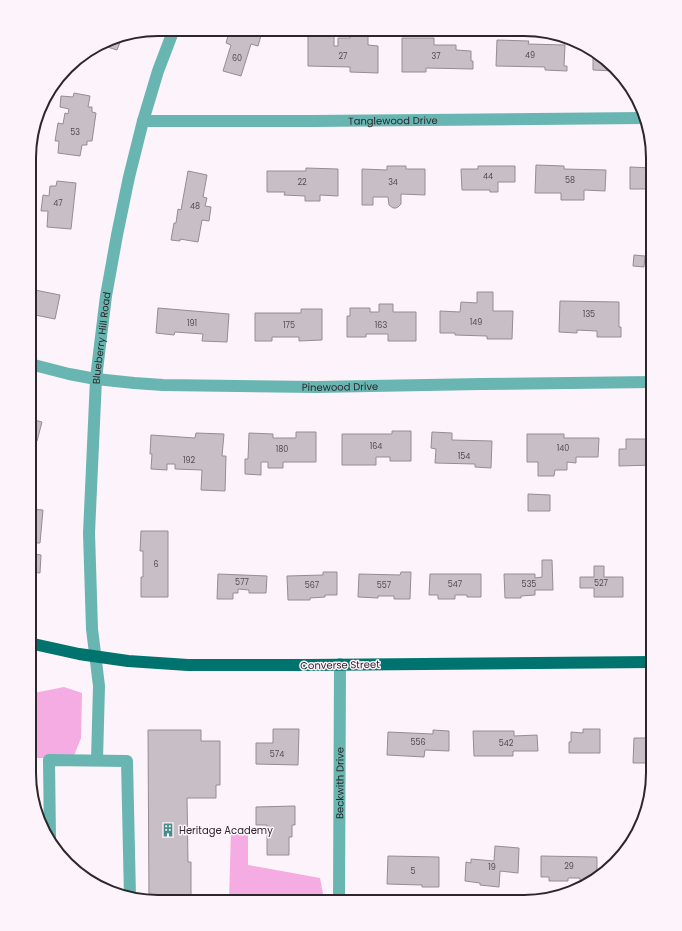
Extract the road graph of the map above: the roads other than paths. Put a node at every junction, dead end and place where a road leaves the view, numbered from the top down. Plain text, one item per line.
1 (171, 36) edge
2 (639, 118) edge
3 (143, 121) junction
4 (36, 366) edge
5 (96, 379) junction
6 (646, 382) edge
7 (36, 645) edge
8 (95, 656) junction
9 (646, 662) edge
10 (340, 664) junction
11 (97, 760) junction
12 (50, 829) edge
13 (130, 892) edge
14 (340, 895) edge

1 - 3 street, Blueberry Hill Road
2 - 3 street, Tanglewood Drive
3 - 5 street, Blueberry Hill Road
4 - 5 street, Pinewood Drive
5 - 6 street, Pinewood Drive
5 - 8 street, Blueberry Hill Road
7 - 8 main road, Converse Street
8 - 10 main road, Converse Street
8 - 11 street, Blueberry Hill Road
9 - 10 main road, Converse Street
10 - 14 street, Beckwith Drive
11 - 12 street
11 - 13 street

